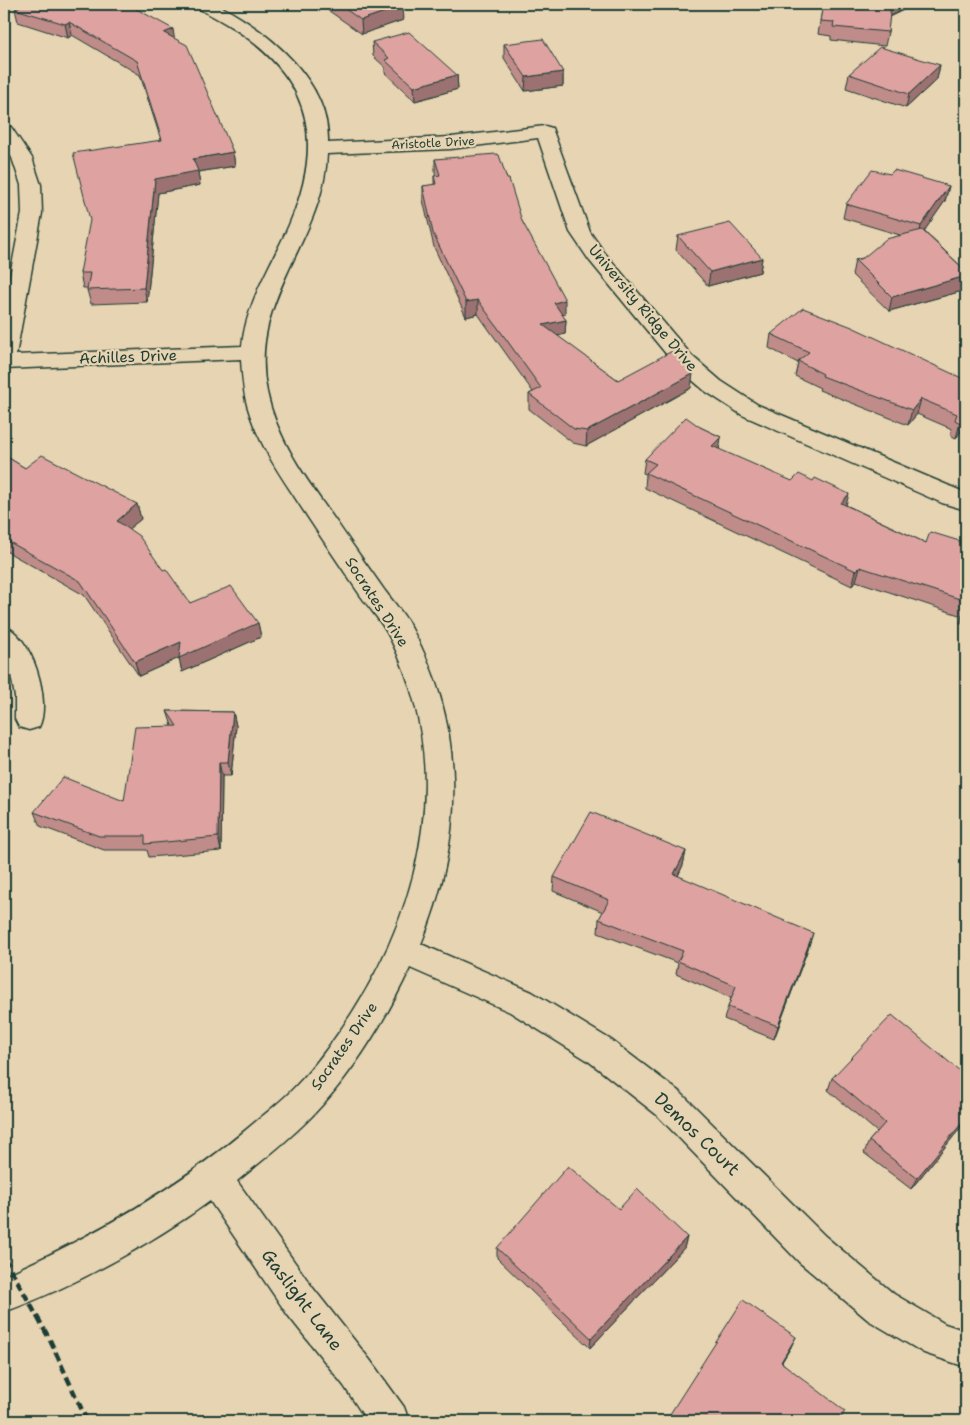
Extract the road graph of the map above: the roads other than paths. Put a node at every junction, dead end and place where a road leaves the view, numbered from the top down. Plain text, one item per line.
1 (217, 6) edge
2 (4, 131) edge
3 (545, 132) joint
4 (320, 149) junction
5 (253, 352) junction
6 (4, 362) edge
7 (966, 502) edge
8 (4, 636) edge
9 (29, 719) dead end
10 (403, 951) junction
11 (215, 1178) junction
12 (4, 1294) edge
13 (966, 1349) edge
14 (390, 1421) edge

1 - 4 street, Socrates Drive
2 - 6 street
3 - 4 street, Aristotle Drive
3 - 7 street, University Ridge Drive
4 - 5 street, Socrates Drive
5 - 6 street, Achilles Drive
5 - 10 street, Socrates Drive
8 - 9 street
10 - 11 street, Socrates Drive
10 - 13 street, Demos Court
11 - 12 street, Socrates Drive
11 - 14 street, Gaslight Lane

